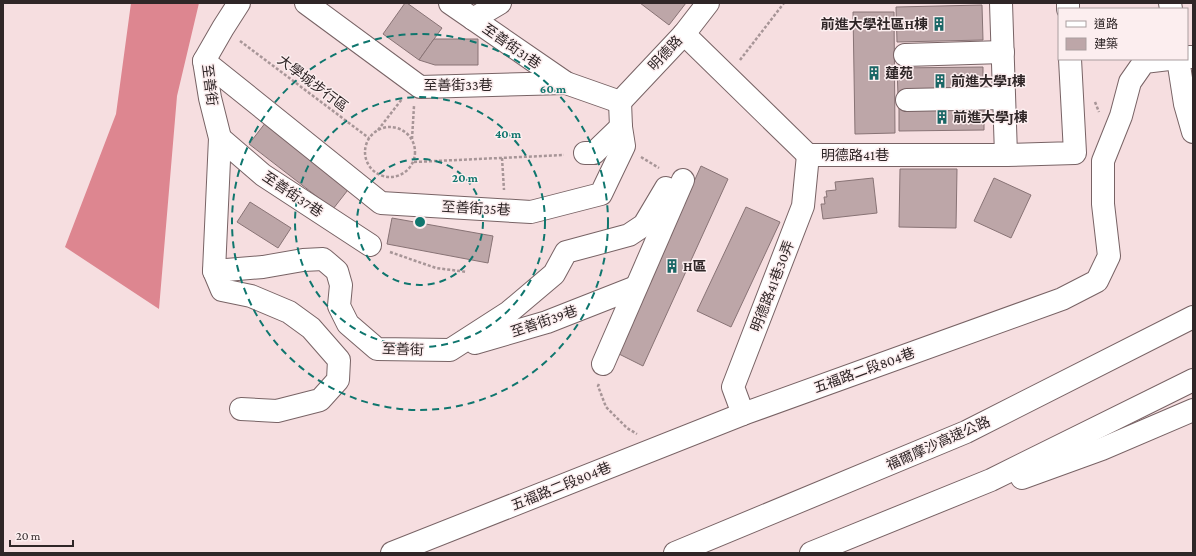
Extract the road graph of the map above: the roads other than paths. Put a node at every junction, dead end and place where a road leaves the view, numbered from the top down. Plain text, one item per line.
1 (239, 3) edge
2 (306, 3) edge
3 (450, 3) edge
4 (500, 3) edge
5 (708, 3) edge
6 (1001, 3) edge
7 (473, 19) junction
8 (684, 34) junction
9 (1002, 52) junction
10 (905, 55) dead end
11 (1070, 60) edge
12 (1161, 60) edge
13 (1178, 60) edge
14 (204, 61) junction
15 (566, 84) junction
16 (1004, 98) junction
17 (907, 100) dead end
18 (620, 102) junction
19 (1193, 132) edge
20 (622, 136) junction
21 (220, 138) junction
22 (585, 154) road end
23 (808, 155) junction
24 (1006, 155) junction
25 (370, 245) road end
26 (214, 271) junction
27 (636, 287) junction
28 (1193, 317) edge
29 (450, 350) junction
30 (603, 364) road end
31 (1193, 380) edge
32 (241, 410) dead end
33 (1193, 410) edge
34 (743, 414) junction
35 (392, 553) edge
36 (675, 553) edge
37 (813, 553) edge

1 - 14 main road, 至善街
2 - 15 main road, 至善街33巷
3 - 7 main road, 至善街31巷
4 - 7 main road
5 - 8 main road, 明德路
6 - 9 main road
7 - 15 main road, 至善街31巷
8 - 18 main road, 明德路
8 - 23 main road, 明德路41巷
9 - 10 main road
9 - 16 main road
11 - 24 main road, 明德路41巷
12 - 34 main road, 五福路二段804巷
13 - 19 main road
14 - 20 main road, 至善街35巷
14 - 21 main road, 至善街
15 - 18 main road, 至善街31巷
16 - 17 main road
16 - 24 main road
18 - 20 main road, 至善街35巷
20 - 22 main road
21 - 25 main road, 至善街37巷
21 - 26 main road, 至善街
23 - 24 main road, 明德路41巷
23 - 34 main road, 明德路41巷30弄
26 - 29 main road, 至善街
26 - 32 main road, 至善街
27 - 29 main road, 至善街39巷
27 - 29 main road
27 - 30 main road
28 - 36 main road, 福爾摩沙高速公路
31 - 37 main road
33 - 37 main road
34 - 35 main road, 五福路二段804巷

